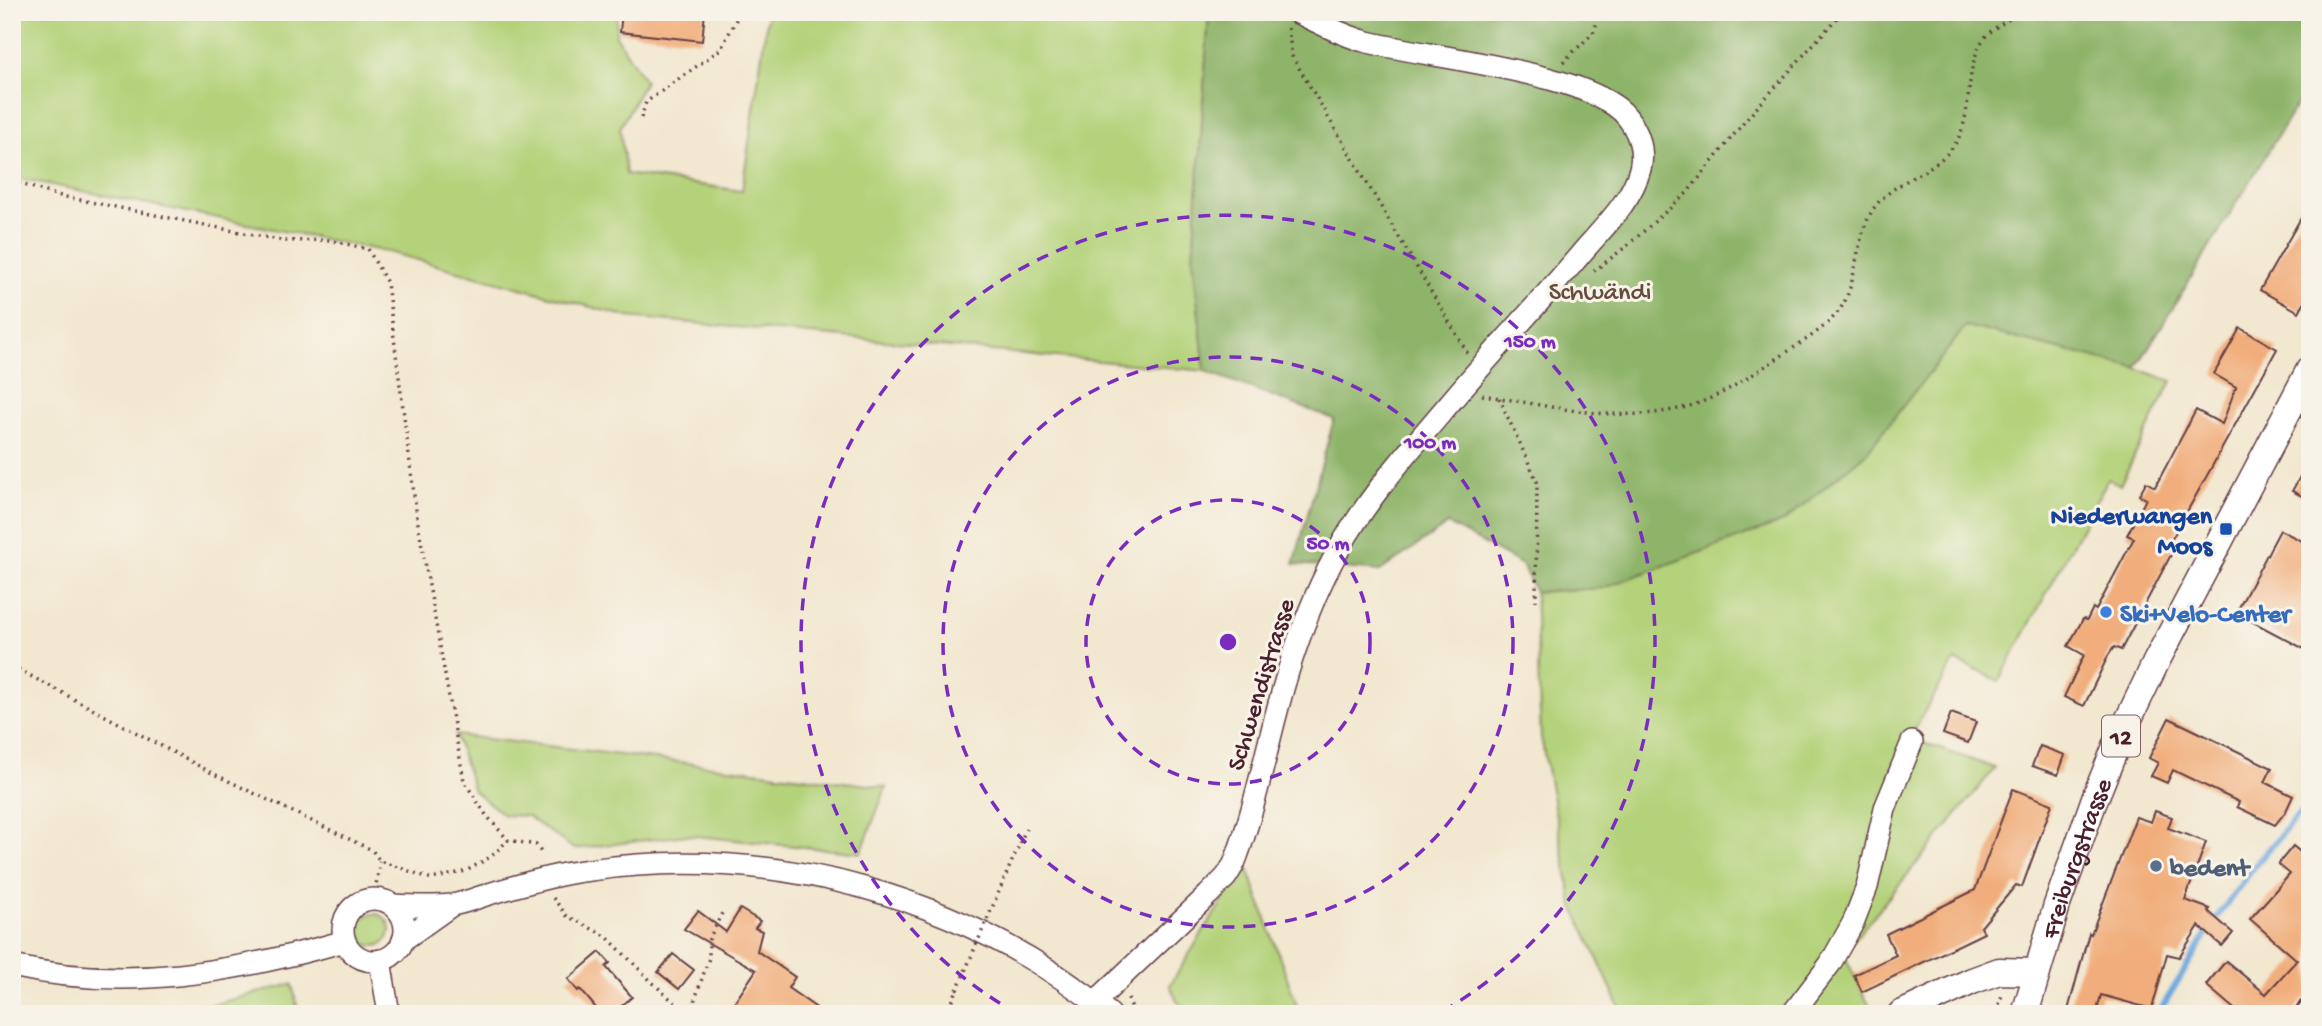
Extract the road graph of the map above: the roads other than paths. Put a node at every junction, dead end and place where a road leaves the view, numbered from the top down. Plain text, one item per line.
1 (1292, 18) edge
2 (2310, 369) edge
3 (2304, 396) edge
4 (1912, 742) dead end
5 (384, 902) junction
6 (452, 905) junction
7 (403, 940) junction
8 (345, 941) junction
9 (380, 960) junction
10 (12, 966) edge
11 (2038, 972) junction
12 (1103, 1008) edge
13 (388, 1014) edge
14 (1792, 1014) edge
15 (1901, 1014) edge
16 (2025, 1014) edge

1 - 12 street, Schwendistrasse
2 - 3 main road, Freiburgstrasse / 12
3 - 11 main road, Freiburgstrasse / 12
4 - 14 street
5 - 6 street
5 - 7 street
5 - 8 street
6 - 7 street
6 - 12 street
7 - 9 street
8 - 9 street
8 - 10 street
9 - 13 street
11 - 15 main road
11 - 16 main road, Freiburgstrasse / 12

